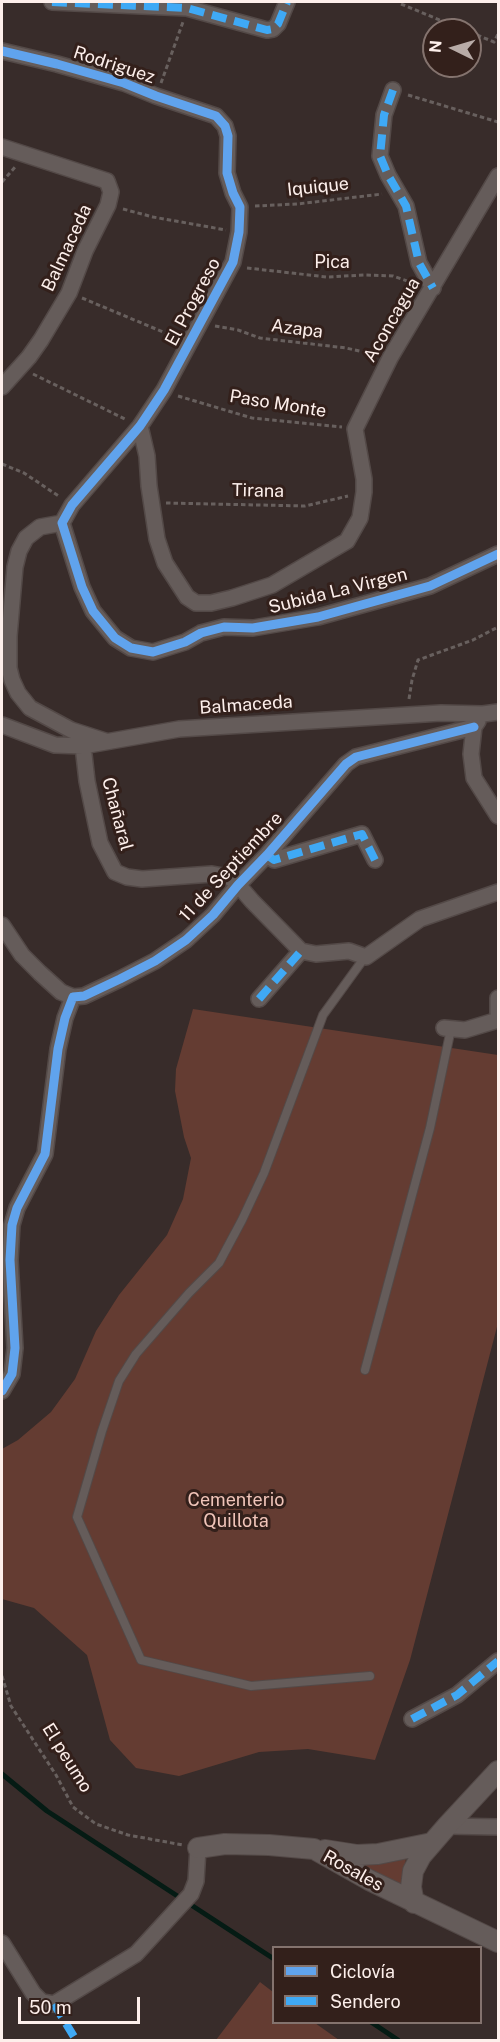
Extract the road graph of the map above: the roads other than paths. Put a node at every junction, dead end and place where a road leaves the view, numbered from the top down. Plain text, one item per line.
1 (52, 2) edge
2 (286, 2) edge
3 (2, 51) edge
4 (393, 90) road end
5 (216, 116) joint
6 (2, 147) edge
7 (498, 176) edge
8 (432, 289) junction
9 (2, 387) edge
10 (140, 426) junction
11 (62, 523) junction
12 (498, 554) edge
13 (491, 713) edge
14 (2, 725) edge
15 (474, 727) junction
16 (106, 742) junction
17 (83, 746) junction
18 (498, 816) edge
19 (267, 855) junction
20 (375, 860) dead end
21 (238, 885) junction
22 (498, 892) edge
23 (2, 925) edge
24 (301, 951) junction
25 (366, 957) junction
26 (73, 997) junction
27 (498, 998) edge
28 (259, 999) dead end
29 (498, 1013) edge
30 (498, 1020) edge
31 (448, 1028) joint
32 (365, 1371) dead end
33 (2, 1391) edge
34 (498, 1661) edge
35 (370, 1677) dead end
36 (412, 1719) dead end
37 (498, 1771) edge
38 (447, 1826) junction
39 (498, 1827) edge
40 (432, 1843) junction
41 (198, 1848) joint
42 (314, 1849) junction
43 (414, 1904) junction
44 (498, 1942) edge
45 (2, 1943) edge

1 - 2 street
3 - 5 street, Rodriguez
4 - 8 street
5 - 10 street, El Progreso
6 - 9 street, Balmaceda
7 - 8 street, Aconcagua
8 - 10 street, Aconcagua
10 - 11 street
11 - 12 street, Subida La Virgen
11 - 16 street
13 - 15 street
13 - 16 street, Balmaceda
14 - 17 street, Balmaceda
15 - 18 street
15 - 19 street, 11 de Septiembre
16 - 17 street, Balmaceda
17 - 21 street, Chañaral
19 - 20 street
19 - 21 street, 11 de Septiembre
21 - 24 street
21 - 26 street, 11 de Septiembre
22 - 25 street
23 - 26 street
24 - 25 street
24 - 28 street
25 - 35 lane
26 - 33 street
27 - 29 street
30 - 31 street
31 - 32 lane
34 - 36 street
37 - 38 street
38 - 39 street
38 - 40 street
40 - 42 street
40 - 43 street
41 - 42 street, Rosales
41 - 45 street
42 - 43 street, Rosales
43 - 44 street, Rosales

